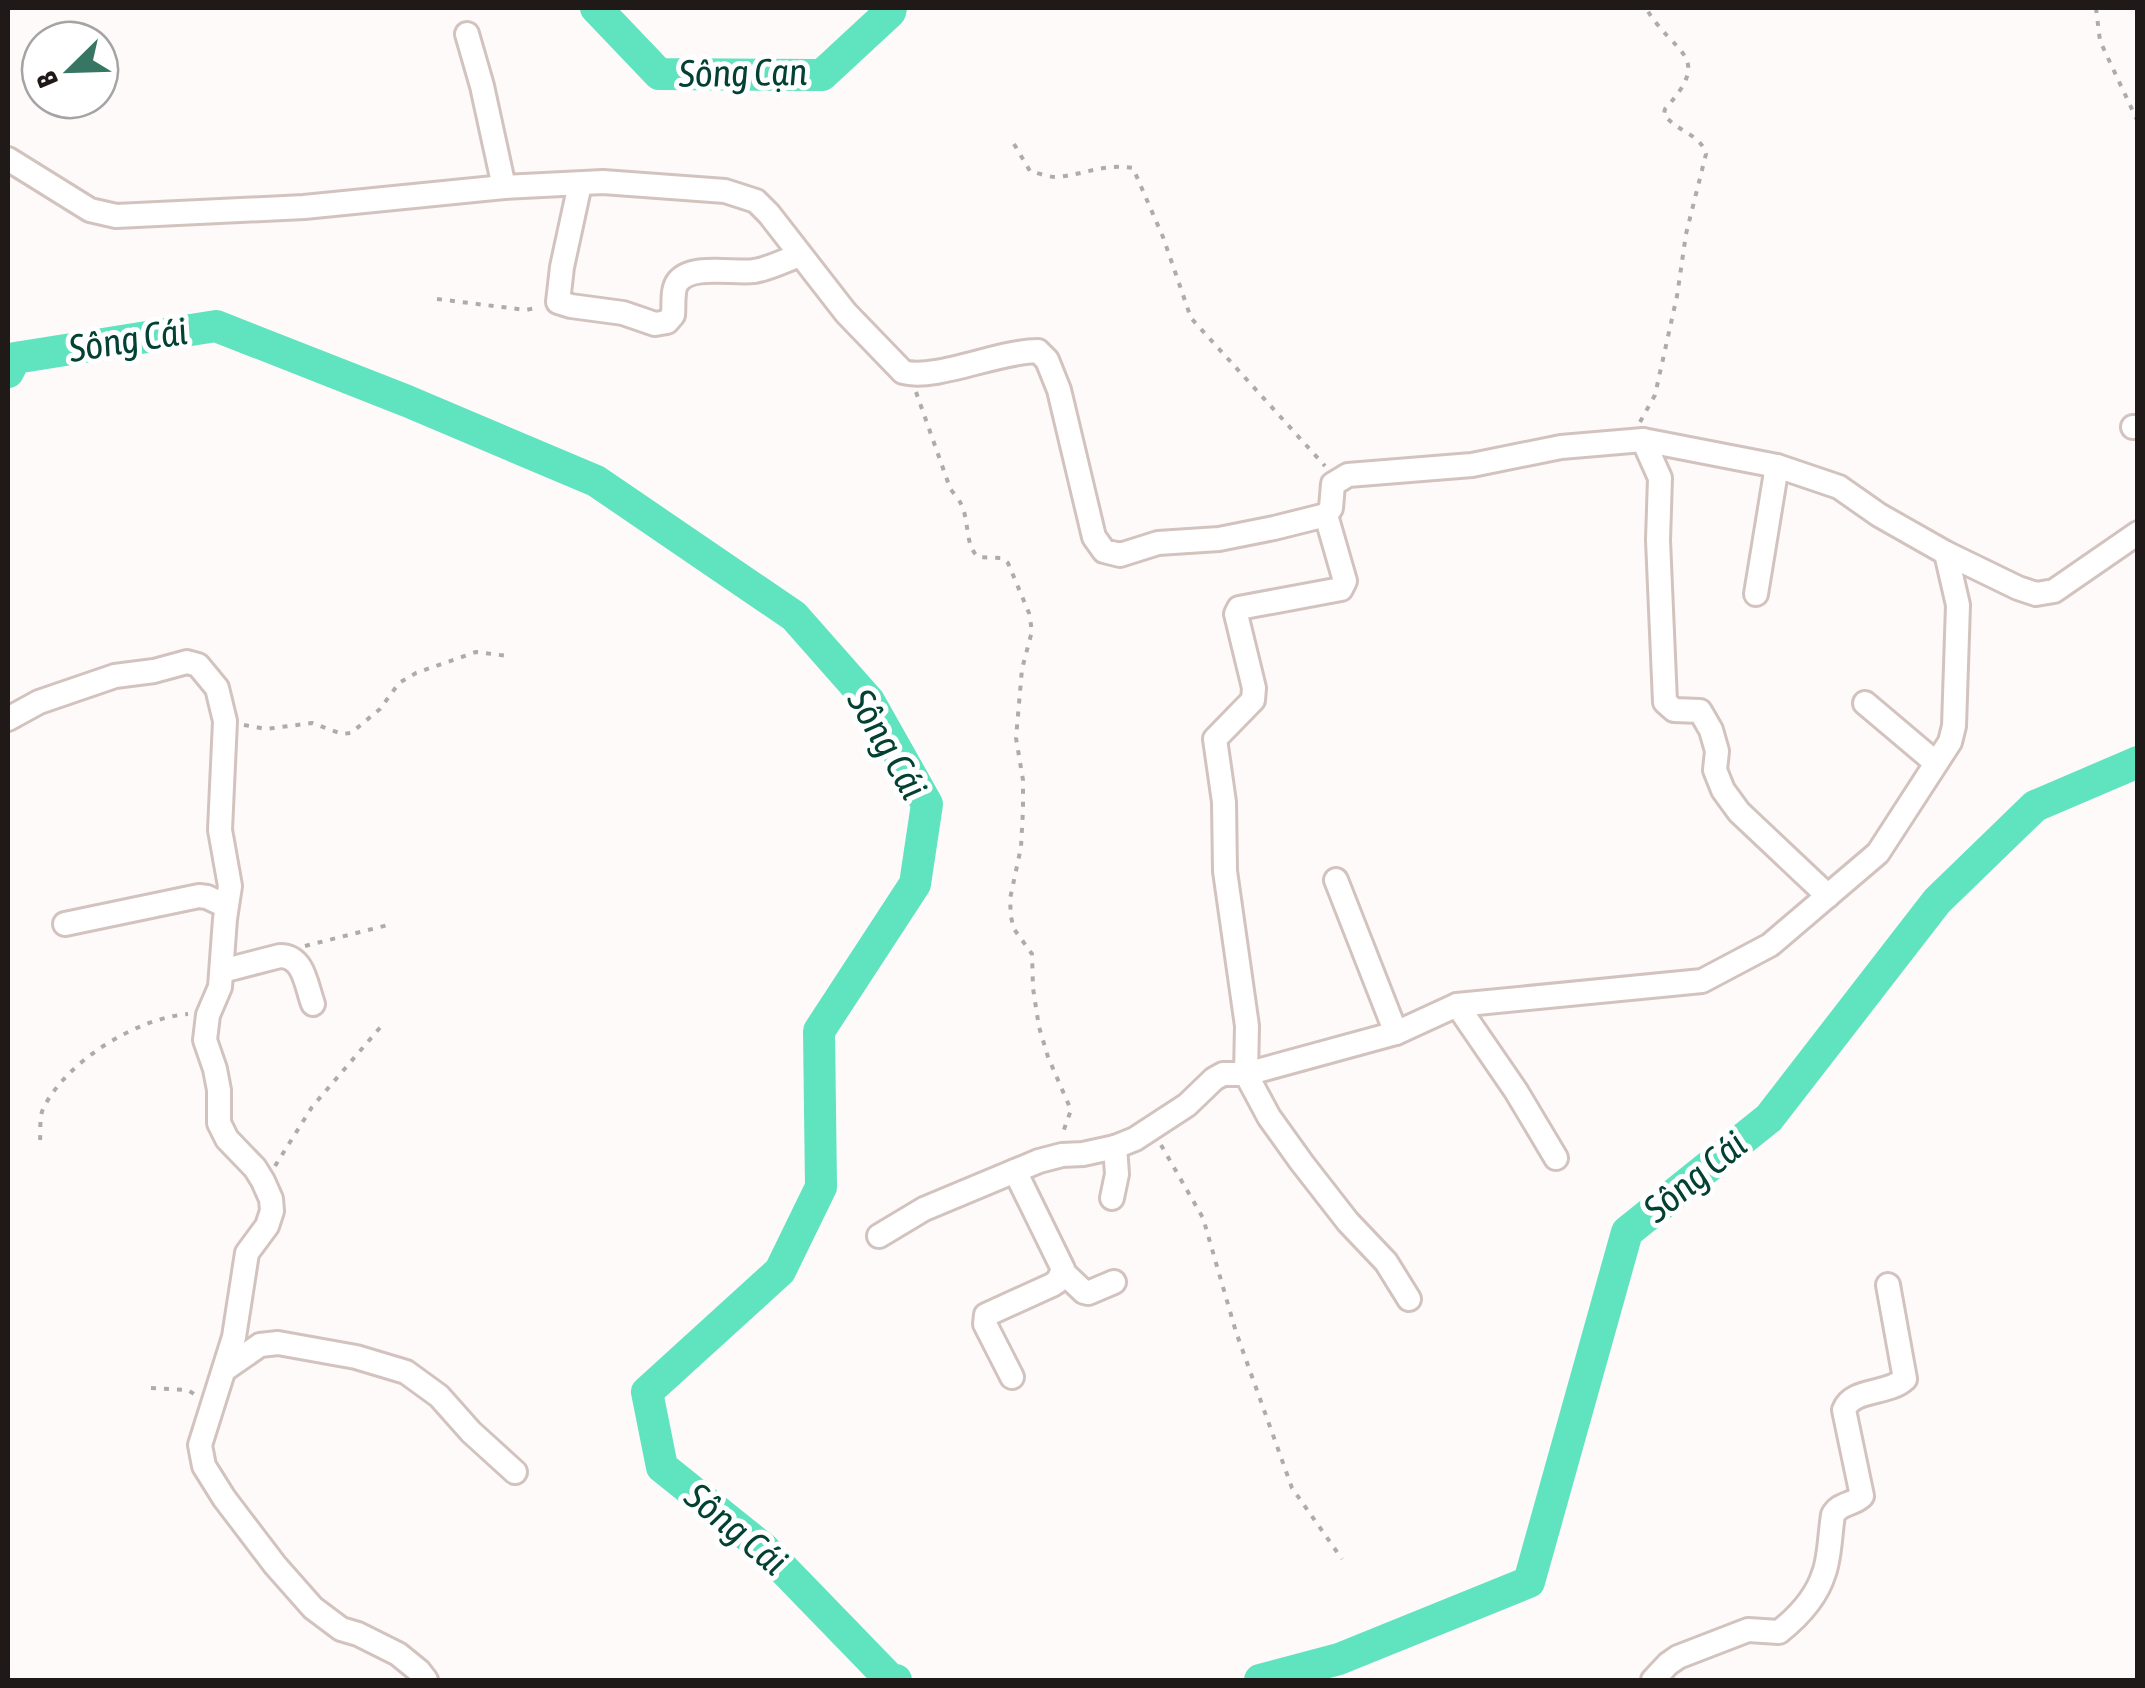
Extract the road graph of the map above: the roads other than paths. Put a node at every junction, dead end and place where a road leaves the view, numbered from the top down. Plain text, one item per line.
1 (467, 34) dead end
2 (8, 159) edge
3 (580, 184) junction
4 (504, 187) junction
5 (800, 255) junction
6 (1636, 440) junction
7 (1777, 466) junction
8 (1326, 515) junction
9 (2138, 533) edge
10 (1946, 553) junction
11 (1756, 594) dead end
12 (1865, 703) dead end
13 (8, 719) edge
14 (1936, 763) junction
15 (1336, 880) dead end
16 (1828, 896) junction
17 (226, 906) junction
18 (65, 924) dead end
19 (222, 971) junction
20 (313, 1004) dead end
21 (1457, 1005) junction
22 (1396, 1033) junction
23 (1246, 1074) junction
24 (1115, 1147) junction
25 (1556, 1158) dead end
26 (1016, 1171) junction
27 (1112, 1198) dead end
28 (879, 1236) dead end
29 (1063, 1272) junction
30 (1114, 1282) dead end
31 (1888, 1286) dead end
32 (1409, 1299) dead end
33 (224, 1370) junction
34 (1012, 1377) dead end
35 (516, 1472) dead end
36 (426, 1680) edge
37 (1653, 1680) edge

1 - 4 street
2 - 4 street
3 - 4 street
3 - 5 street
3 - 5 street
5 - 8 street
6 - 7 street
6 - 8 street
6 - 16 street
7 - 10 street
7 - 11 street
8 - 23 street
9 - 10 street
10 - 14 street
12 - 14 street
13 - 17 street
14 - 16 street
15 - 22 street
16 - 21 street
17 - 18 street
17 - 19 street
19 - 20 street
19 - 33 street
21 - 22 street
21 - 25 street
22 - 23 street
23 - 24 street
23 - 32 street
24 - 26 street
24 - 27 street
26 - 28 street
26 - 29 street
29 - 30 street
29 - 34 street
31 - 37 street
33 - 35 street
33 - 36 street

